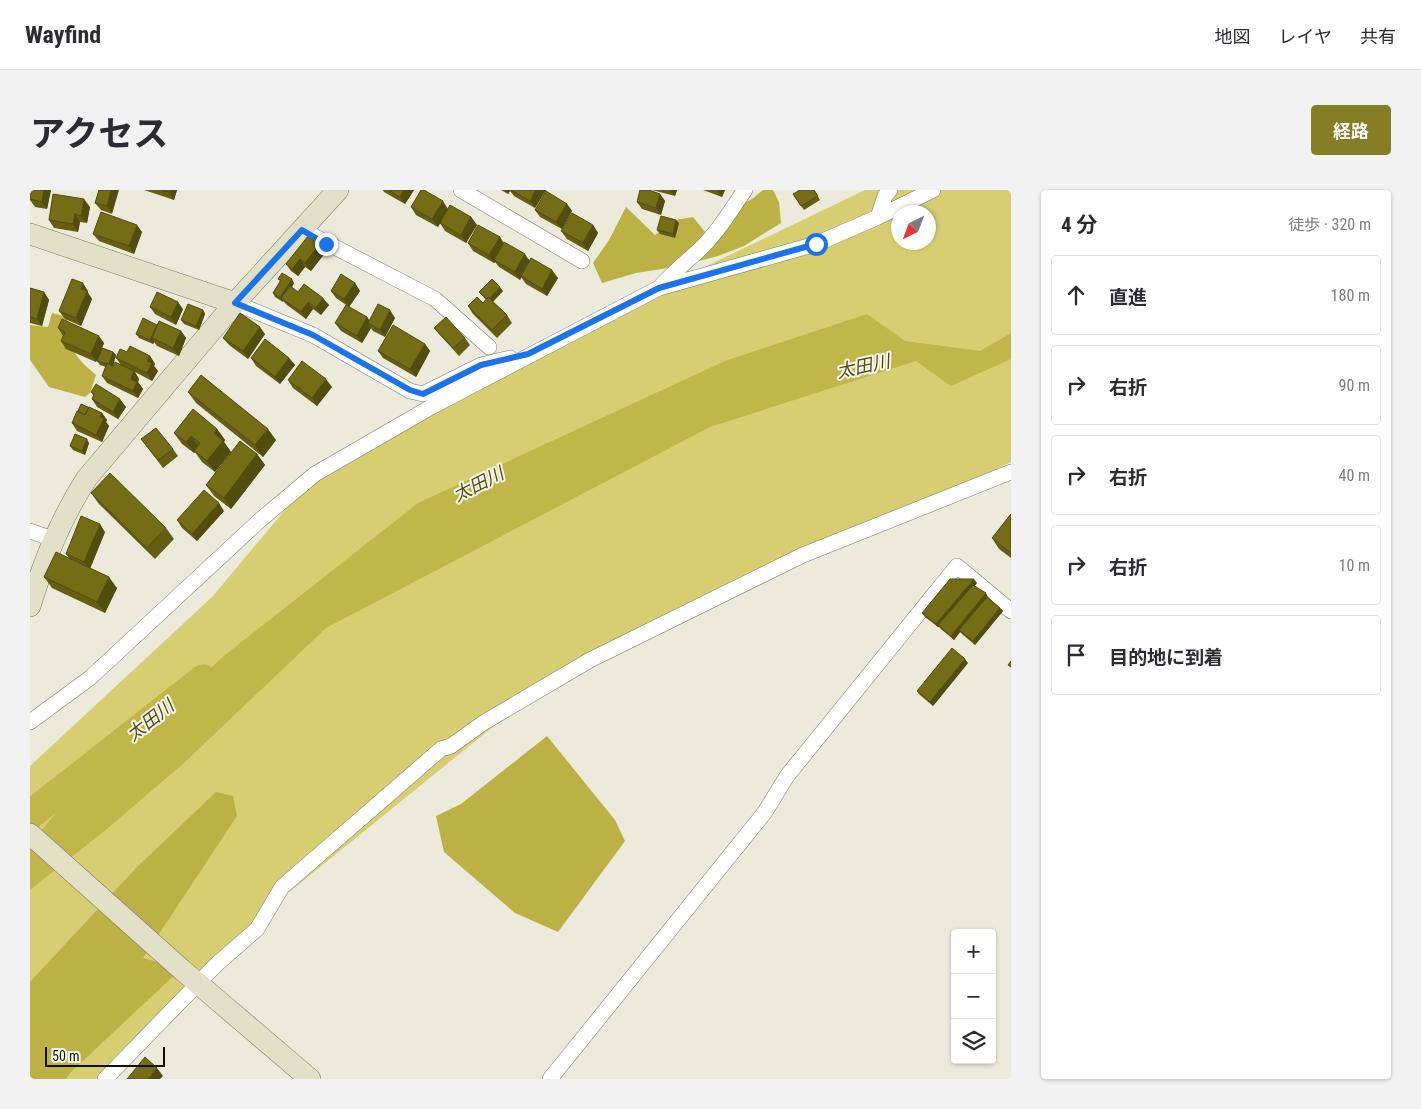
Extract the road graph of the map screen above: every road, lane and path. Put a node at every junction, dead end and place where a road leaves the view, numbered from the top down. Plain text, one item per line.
1 (338, 190) edge
2 (460, 190) edge
3 (744, 190) edge
4 (890, 190) edge
5 (933, 190) edge
6 (878, 218) junction
7 (302, 230) junction
8 (30, 234) edge
9 (582, 261) dead end
10 (659, 288) junction
11 (235, 303) junction
12 (489, 347) dead end
13 (528, 354) junction
14 (1011, 472) edge
15 (30, 531) edge
16 (54, 540) junction
17 (35, 577) edge
18 (30, 606) edge
19 (1011, 611) edge
20 (30, 722) edge
21 (30, 834) edge
22 (199, 983) junction
23 (105, 1079) edge
24 (310, 1079) edge
25 (550, 1079) edge

1 - 7 street
2 - 9 street
3 - 10 street
4 - 6 street
5 - 6 street
6 - 10 street
7 - 11 street
7 - 12 street
8 - 11 street
10 - 13 street
11 - 13 street
11 - 16 street
13 - 20 street
14 - 22 street
15 - 16 street
16 - 17 street
17 - 18 street
19 - 25 street
21 - 22 street
22 - 23 street
22 - 24 street

